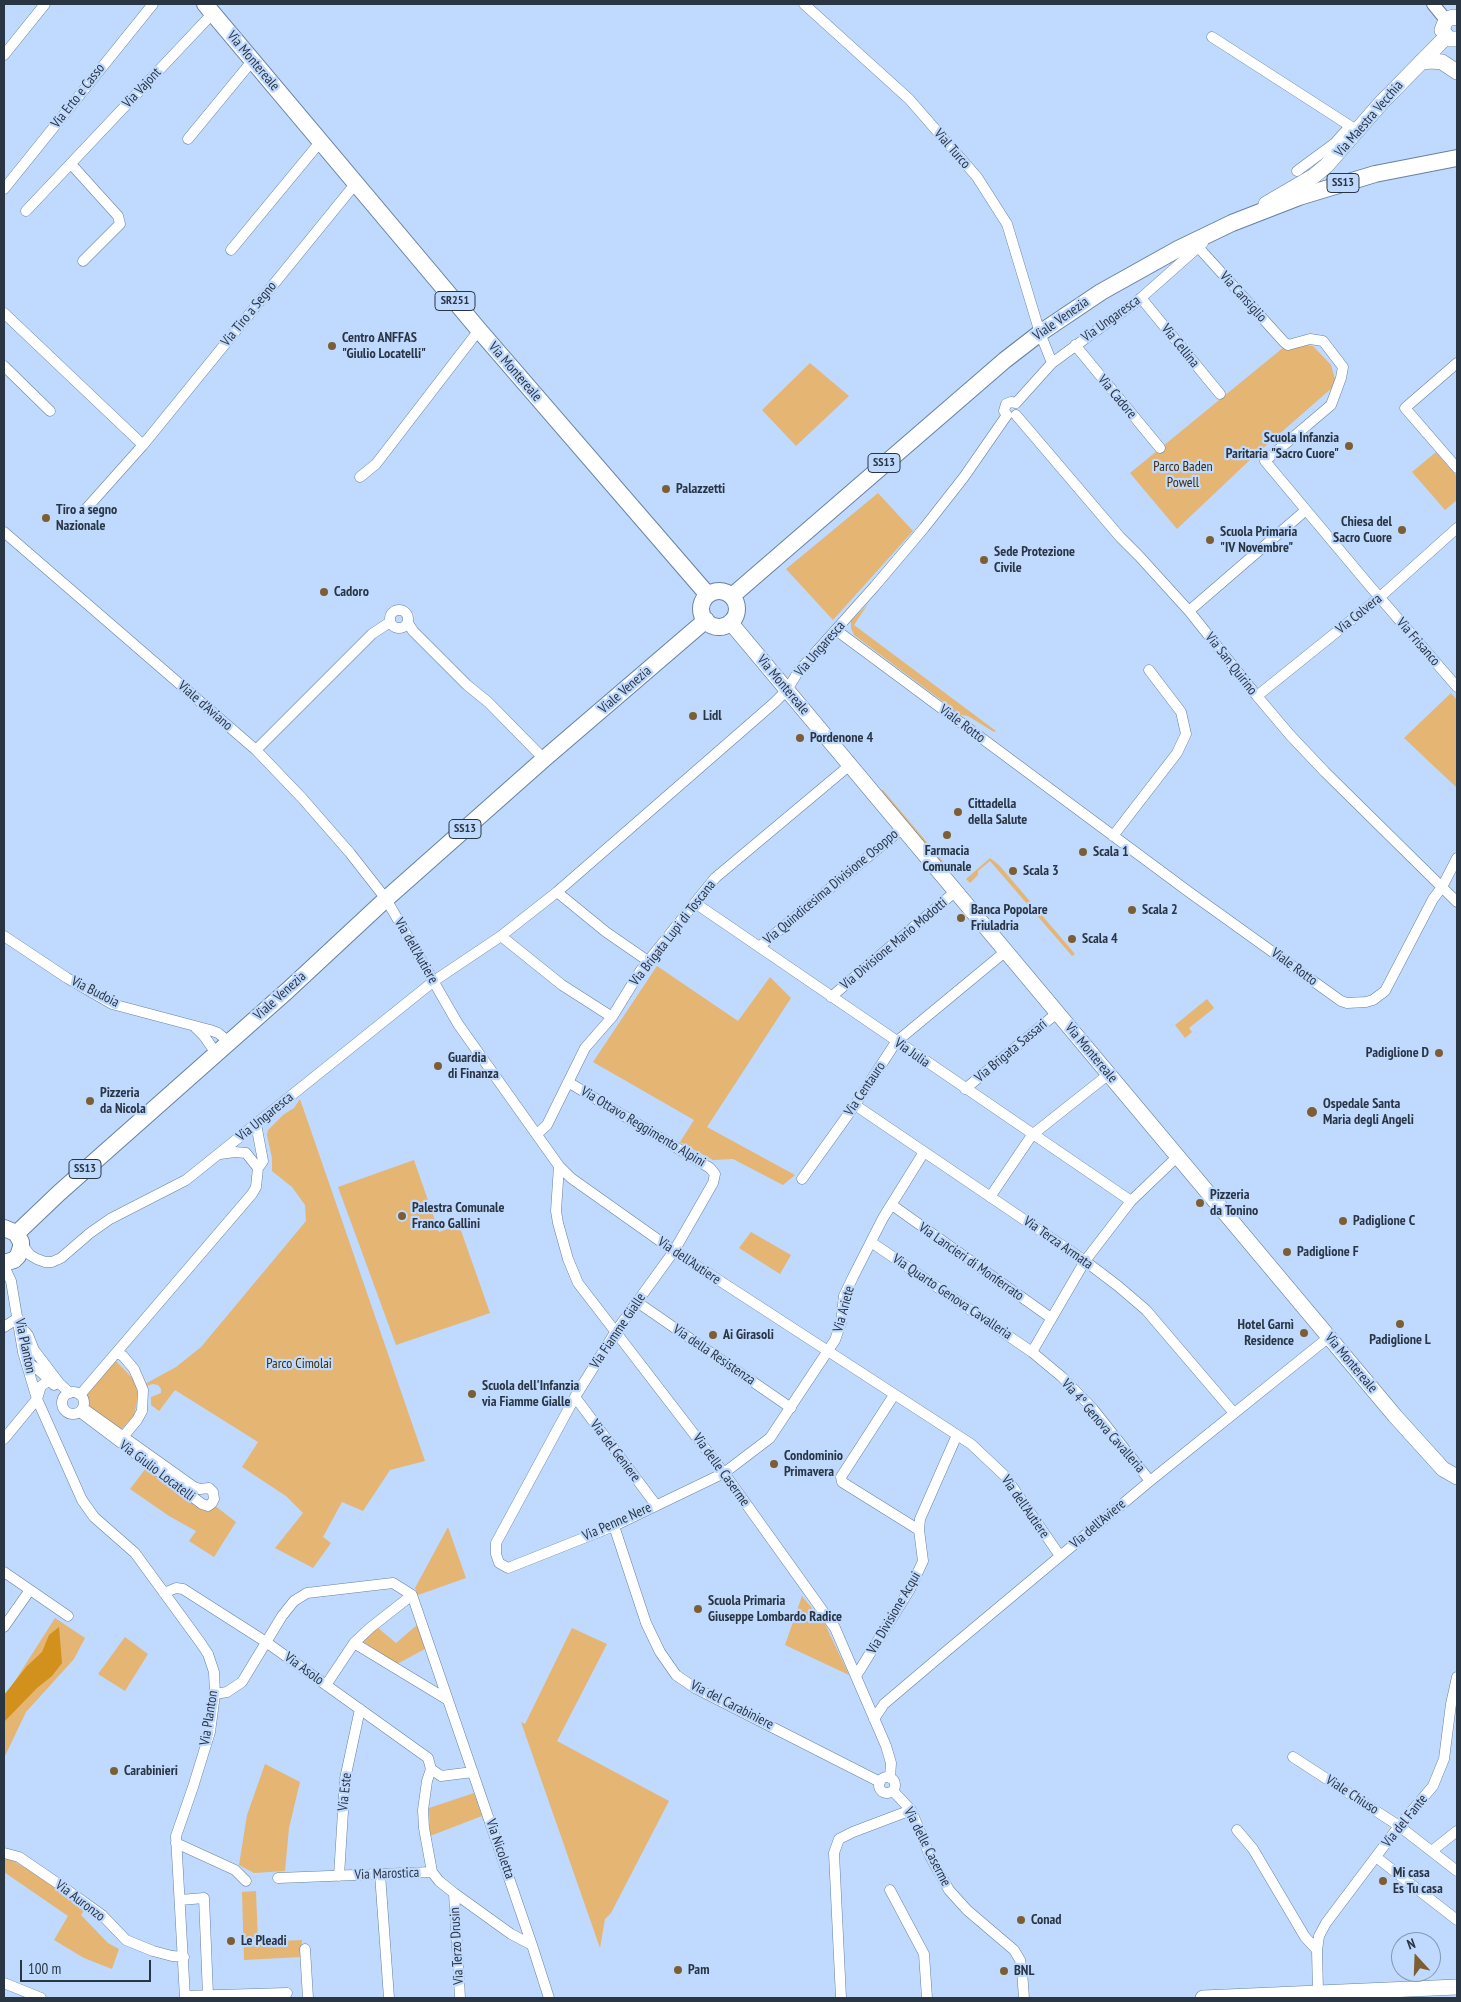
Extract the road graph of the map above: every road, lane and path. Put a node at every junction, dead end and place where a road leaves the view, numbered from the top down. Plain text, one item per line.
1 (45, 4) edge
2 (153, 4) edge
3 (804, 4) edge
4 (1433, 4) edge
5 (209, 8) edge
6 (1452, 19) edge
7 (1212, 37) dead end
8 (1453, 38) edge
9 (4, 55) edge
10 (252, 60) junction
11 (1421, 62) junction
12 (1457, 70) edge
13 (1354, 129) junction
14 (188, 139) dead end
15 (321, 141) junction
16 (1457, 158) edge
17 (71, 164) junction
18 (1297, 171) dead end
19 (356, 183) junction
20 (4, 189) edge
21 (26, 211) dead end
22 (1232, 222) junction
23 (1203, 242) junction
24 (231, 250) dead end
25 (83, 261) dead end
26 (1141, 298) junction
27 (4, 313) edge
28 (479, 330) junction
29 (1040, 333) junction
30 (1075, 345) junction
31 (1288, 346) joint
32 (1052, 363) junction
33 (1457, 363) edge
34 (4, 366) edge
35 (1220, 394) dead end
36 (50, 411) dead end
37 (1012, 415) junction
38 (143, 445) junction
39 (1160, 448) dead end
40 (1457, 468) edge
41 (360, 477) dead end
42 (85, 510) dead end
43 (1306, 510) junction
44 (1457, 528) edge
45 (4, 532) edge
46 (708, 595) junction
47 (732, 596) junction
48 (1380, 598) junction
49 (1189, 611) junction
50 (706, 620) junction
51 (390, 622) junction
52 (730, 622) junction
53 (408, 623) junction
54 (836, 630) junction
55 (1149, 670) dead end
56 (1457, 686) edge
57 (787, 690) junction
58 (1256, 696) junction
59 (256, 750) junction
60 (544, 759) junction
61 (850, 765) junction
62 (903, 828) junction
63 (1113, 836) junction
64 (1457, 858) edge
65 (1442, 887) junction
66 (956, 891) junction
67 (556, 892) junction
68 (386, 899) junction
69 (1457, 902) edge
70 (694, 903) junction
71 (4, 936) edge
72 (501, 936) junction
73 (760, 947) junction
74 (1006, 951) junction
75 (648, 961) junction
76 (434, 981) junction
77 (831, 997) junction
78 (1057, 1013) junction
79 (612, 1017) junction
80 (196, 1027) junction
81 (229, 1042) junction
82 (896, 1042) junction
83 (216, 1054) junction
84 (1109, 1074) junction
85 (568, 1082) junction
86 (965, 1089) junction
87 (855, 1105) junction
88 (256, 1124) junction
89 (537, 1134) junction
90 (243, 1135) junction
91 (1032, 1135) junction
92 (259, 1143) junction
93 (924, 1152) junction
94 (246, 1153) junction
95 (220, 1154) junction
96 (1178, 1156) junction
97 (559, 1166) junction
98 (258, 1168) junction
99 (715, 1174) joint
100 (802, 1179) dead end
101 (990, 1197) junction
102 (1131, 1201) junction
103 (892, 1205) junction
104 (14, 1235) edge
105 (871, 1242) junction
106 (674, 1251) junction
107 (1085, 1261) junction
108 (4, 1265) edge
109 (637, 1302) junction
110 (1051, 1318) junction
111 (18, 1321) junction
112 (4, 1326) edge
113 (616, 1331) junction
114 (1328, 1336) junction
115 (1032, 1352) junction
116 (117, 1353) junction
117 (828, 1353) junction
118 (26, 1361) junction
119 (50, 1380) junction
120 (67, 1394) junction
121 (80, 1395) junction
122 (894, 1395) junction
123 (575, 1397) junction
124 (37, 1399) junction
125 (791, 1408) junction
126 (82, 1410) junction
127 (1234, 1413) junction
128 (957, 1435) junction
129 (123, 1437) junction
130 (4, 1439) edge
131 (724, 1473) junction
132 (1457, 1477) edge
133 (1150, 1481) junction
134 (656, 1505) junction
135 (614, 1526) junction
136 (919, 1530) junction
137 (1060, 1556) junction
138 (508, 1568) joint
139 (4, 1572) edge
140 (30, 1590) junction
141 (164, 1593) junction
142 (412, 1595) junction
143 (68, 1616) dead end
144 (4, 1627) edge
145 (266, 1642) junction
146 (354, 1643) junction
147 (856, 1676) junction
148 (1457, 1680) edge
149 (326, 1685) junction
150 (215, 1694) junction
151 (448, 1700) junction
152 (360, 1709) junction
153 (874, 1719) junction
154 (1293, 1757) dead end
155 (431, 1769) junction
156 (473, 1772) junction
157 (890, 1778) junction
158 (880, 1782) junction
159 (893, 1790) junction
160 (911, 1810) junction
161 (1399, 1826) junction
162 (1236, 1830) dead end
163 (1457, 1831) edge
164 (176, 1843) junction
165 (1433, 1850) junction
166 (4, 1853) edge
167 (1376, 1857) junction
168 (1457, 1871) edge
169 (432, 1872) junction
170 (380, 1874) junction
171 (340, 1876) junction
172 (278, 1878) dead end
173 (246, 1881) dead end
174 (890, 1890) dead end
175 (454, 1893) junction
176 (180, 1900) junction
177 (1457, 1920) edge
178 (532, 1945) junction
179 (305, 1949) dead end
180 (1317, 1950) junction
181 (184, 1957) junction
182 (4, 1983) edge
183 (1457, 1987) edge
184 (1318, 1992) junction
185 (287, 1993) dead end
186 (1423, 1993) edge
187 (208, 1995) junction
188 (185, 1997) edge
189 (41, 1998) edge
190 (308, 1998) edge
191 (388, 1998) edge
192 (460, 1998) edge
193 (549, 1998) edge
194 (841, 1998) edge
195 (927, 1998) edge
196 (1024, 1998) edge
197 (1203, 1998) edge

1 - 9 street
2 - 20 street, Via Erto e Casso
3 - 29 street, Vial Turco
4 - 6 street
5 - 10 main road, Via Montereale / SR251
5 - 17 street, Via Vajont
6 - 8 main road
7 - 13 street
8 - 11 main road, Via Maestra Vecchia
8 - 12 main road
10 - 14 street
10 - 15 main road, Via Montereale / SR251
11 - 12 main road
11 - 13 main road, Via Maestra Vecchia
13 - 18 street
13 - 22 main road, Via Maestra Vecchia
15 - 19 main road, Via Montereale / SR251
15 - 24 street
16 - 22 main road, Viale Venezia / SS13
17 - 21 street, Via Vajont
17 - 25 street
19 - 28 main road, Via Montereale / SR251
19 - 38 street, Via Tiro a Segno
22 - 23 main road, Viale Venezia / SS13
23 - 26 street, Via Ungaresca
23 - 29 main road, Viale Venezia / SS13
23 - 31 street, Via Cansiglio
26 - 30 street, Via Ungaresca
26 - 35 street, Via Cellina
27 - 38 street
28 - 41 street, Via Montereale
28 - 46 main road, Via Montereale / SR251
29 - 32 street, Vial Turco
29 - 47 main road, Viale Venezia / SS13
30 - 32 street, Via Ungaresca
30 - 39 street, Via Cadore
31 - 43 street, Via Frisanco
32 - 37 street, Via Ungaresca
33 - 40 street
34 - 36 street
37 - 49 street, Via San Quirino
37 - 54 street, Via Ungaresca
38 - 42 street, Via Tiro a Segno
43 - 48 street, Via Frisanco
43 - 49 street
44 - 48 street, Via Colvera
45 - 59 street, Viale d'Aviano
46 - 47 main road
46 - 50 main road
47 - 52 main road
48 - 56 street, Via Frisanco
48 - 58 street, Via Colvera
49 - 58 street, Via San Quirino
50 - 52 main road
50 - 60 main road, Viale Venezia / SS13
51 - 53 street
51 - 53 street
51 - 59 street
52 - 57 main road, Via Montereale
53 - 60 street
54 - 57 street, Via Ungaresca
54 - 63 street, Viale Rotto
55 - 63 street
57 - 61 main road, Via Montereale
57 - 67 street, Via Ungaresca
58 - 65 street, Via San Quirino
59 - 68 street, Viale d'Aviano
60 - 68 main road, Viale Venezia / SS13
61 - 62 main road, Via Montereale
61 - 70 street, Via Brigata Lupi di Toscana
62 - 66 main road, Via Montereale
62 - 73 street, Via Quindicesima Divisione Osoppo
63 - 65 street, Viale Rotto
64 - 65 street, Viale Rotto
65 - 69 street, Via San Quirino
66 - 74 main road, Via Montereale
66 - 77 street, Via Divisione Mario Modotti
67 - 72 street, Via Ungaresca
67 - 75 street
68 - 76 street, Via dell'Autiere
68 - 81 main road, Viale Venezia / SS13
70 - 73 street, Via Julia
70 - 75 street, Via Brigata Lupi di Toscana
71 - 80 street, Via Budoia
72 - 76 street, Via Ungaresca
72 - 79 street
73 - 77 street, Via Julia
74 - 78 main road, Via Montereale
74 - 82 street, Via Centauro
75 - 79 street, Via Brigata Lupi di Toscana
76 - 88 street, Via Ungaresca
76 - 89 street, Via dell'Autiere
77 - 82 street, Via Julia
78 - 84 main road, Via Montereale
78 - 86 street, Via Brigata Sassari
79 - 85 street, Via Brigata Lupi di Toscana
80 - 81 street, Via Budoia
80 - 83 street
81 - 83 main road, Viale Venezia / SS13
82 - 86 street, Via Julia
82 - 87 street, Via Centauro
83 - 104 main road, Viale Venezia / SS13
84 - 91 street
84 - 96 main road, Via Montereale
85 - 89 street, Via Brigata Lupi di Toscana
85 - 99 street, Via Ottavo Reggimento Alpini
86 - 91 street, Via Julia
87 - 93 street, Via Terza Armata
87 - 100 street, Via Centauro
88 - 90 street, Via Ungaresca
88 - 92 street
89 - 97 street, Via dell'Autiere
90 - 92 street
90 - 94 street
90 - 95 street, Via Ungaresca
91 - 101 street
91 - 102 street, Via Julia
92 - 98 street
93 - 101 street, Via Terza Armata
93 - 103 street, Via Ariete
94 - 95 street
94 - 98 street
95 - 104 street, Via Ungaresca
96 - 102 street
96 - 114 main road, Via Montereale
97 - 106 street, Via dell'Autiere
97 - 113 street, Via delle Caserme
98 - 116 street
99 - 106 street, Via Fiamme Gialle
101 - 107 street, Via Terza Armata
102 - 107 street
103 - 105 street, Via Ariete
103 - 110 street, Via Lancieri di Monferrato
104 - 108 main road, Viale Venezia / SS13
105 - 115 street, Via Quarto Genova Cavalleria
105 - 117 street, Via Ariete
106 - 109 street, Via Fiamme Gialle
106 - 117 street, Via dell'Autiere
107 - 110 street
107 - 127 street, Via Terza Armata
108 - 111 street, Via Planton
109 - 113 street, Via Fiamme Gialle
109 - 125 street, Via della Resistenza
110 - 115 street
111 - 112 street
111 - 118 street, Via Planton
111 - 120 street, Via Giulio Locatelli
113 - 123 street, Via Fiamme Gialle
113 - 131 street, Via delle Caserme
114 - 127 street, Via dell'Aviere
114 - 132 main road, Via Montereale
115 - 133 street, Via 4° Genova Cavalleria
116 - 121 street
116 - 129 street, Via Giulio Locatelli
117 - 122 street, Via dell'Autiere
117 - 125 street, Via Ariete
118 - 119 street, Via Giulio Locatelli
118 - 124 street, Via Planton
119 - 120 street, Via Giulio Locatelli
119 - 124 street, Via Planton
120 - 121 street
120 - 126 street, Via Giulio Locatelli
121 - 126 street
122 - 128 street, Via dell'Autiere
122 - 136 street
123 - 134 street, Via del Geniere
123 - 138 street, Via Fiamme Gialle
124 - 130 street
124 - 141 street, Via Planton
125 - 131 street, Via Ariete
126 - 129 street, Via Giulio Locatelli
126 - 129 street, Via Giulio Locatelli
127 - 133 street, Via dell'Aviere
128 - 136 street, Via Divisione Acqui
128 - 137 street, Via dell'Autiere
131 - 134 street, Via Penne Nere
131 - 147 street, Via delle Caserme
133 - 137 street, Via dell'Aviere
134 - 135 street, Via Penne Nere
135 - 138 street, Via Penne Nere
135 - 158 street, Via del Carabiniere
136 - 147 street, Via Divisione Acqui
137 - 153 street, Via dell'Aviere
139 - 140 street
140 - 143 street
140 - 144 street
141 - 145 street, Via Asolo
141 - 150 street, Via Planton
142 - 145 street
142 - 146 street
142 - 151 street, Via Nicoletta
145 - 149 street, Via Asolo
145 - 150 street
146 - 149 street
146 - 151 street
147 - 153 street, Via delle Caserme
148 - 161 street, Via del Fante
149 - 152 street, Via Asolo
150 - 164 street, Via Planton
151 - 156 street, Via Nicoletta
152 - 155 street, Via Asolo
152 - 171 street, Via Este
153 - 157 street, Via delle Caserme
154 - 161 street, Viale Chiuso
155 - 156 street
155 - 169 street
156 - 178 street, Via Nicoletta
157 - 158 street
157 - 159 street, Via delle Caserme
158 - 159 street, Via delle Caserme
159 - 160 street, Via delle Caserme
160 - 194 street
160 - 196 street, Via delle Caserme
161 - 165 street, Viale Chiuso
161 - 167 street, Via del Fante
162 - 180 street
163 - 165 street
164 - 173 street
164 - 176 street, Via Planton
165 - 168 street, Viale Chiuso
166 - 181 street, Via Auronzo
167 - 177 street
167 - 180 street, Via del Fante
169 - 170 street, Via Marostica
169 - 175 street, Via Marostica
170 - 171 street, Via Marostica
170 - 191 street
171 - 172 street, Via Marostica
174 - 195 street
175 - 178 street, Via Marostica
175 - 192 street, Via Terzo Drusin
176 - 181 street, Via Planton
176 - 187 street
178 - 193 street, Via Nicoletta
179 - 190 street
180 - 184 street, Via del Fante
181 - 188 street, Via Planton
182 - 189 street
183 - 186 main road
184 - 186 main road
184 - 197 main road
185 - 187 street
187 - 188 street

